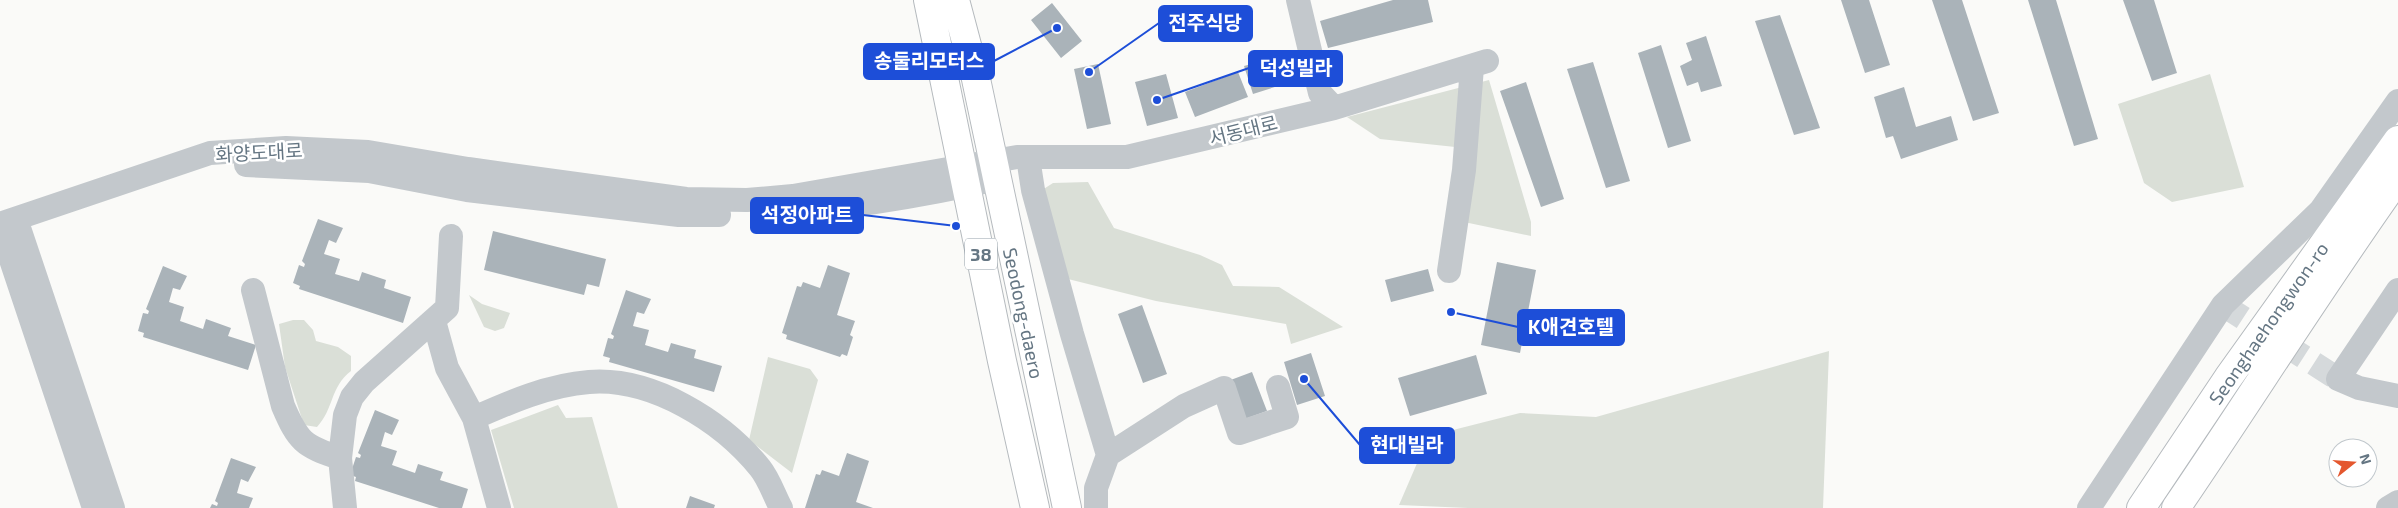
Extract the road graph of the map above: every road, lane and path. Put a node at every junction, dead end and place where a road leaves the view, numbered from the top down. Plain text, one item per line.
1 (928, 0) edge
2 (956, 0) edge
3 (1298, 0) edge
4 (2398, 101) edge
5 (1334, 108) junction
6 (2398, 140) edge
7 (1028, 158) junction
8 (995, 170) junction
9 (965, 177) junction
10 (2398, 178) edge
11 (6, 229) edge
12 (451, 236) dead end
13 (1449, 271) dead end
14 (253, 290) dead end
15 (2398, 290) edge
16 (434, 321) junction
17 (1278, 387) dead end
18 (2398, 396) edge
19 (474, 418) junction
20 (1108, 455) junction
21 (340, 458) junction
22 (2398, 502) edge
23 (94, 508) edge
24 (113, 508) edge
25 (345, 508) edge
26 (499, 508) edge
27 (781, 508) edge
28 (1035, 508) edge
29 (1067, 508) edge
30 (1096, 508) edge
31 (2089, 508) edge
32 (2142, 508) edge
33 (2176, 508) edge
34 (2388, 508) edge

1 - 9 main road, Seodong-daero / 38
2 - 8 main road, Seodong-daero / 38
3 - 5 street
4 - 31 street
5 - 7 street, 서동대로
5 - 13 street, 서동대로
6 - 32 main road, Seonghaehongwon-ro
7 - 8 street, 서동대로
7 - 20 street
8 - 9 street, 서동대로
8 - 29 main road, Seodong-daero / 38
9 - 11 street, 화양도대로
9 - 28 main road, Seodong-daero / 38
10 - 33 main road, Seonghaehongwon-ro
11 - 23 street
11 - 24 street
12 - 16 street
14 - 21 street
15 - 18 street
16 - 19 street
16 - 21 street
17 - 20 street
19 - 26 street
19 - 27 street
20 - 30 street
21 - 25 street
22 - 34 street

